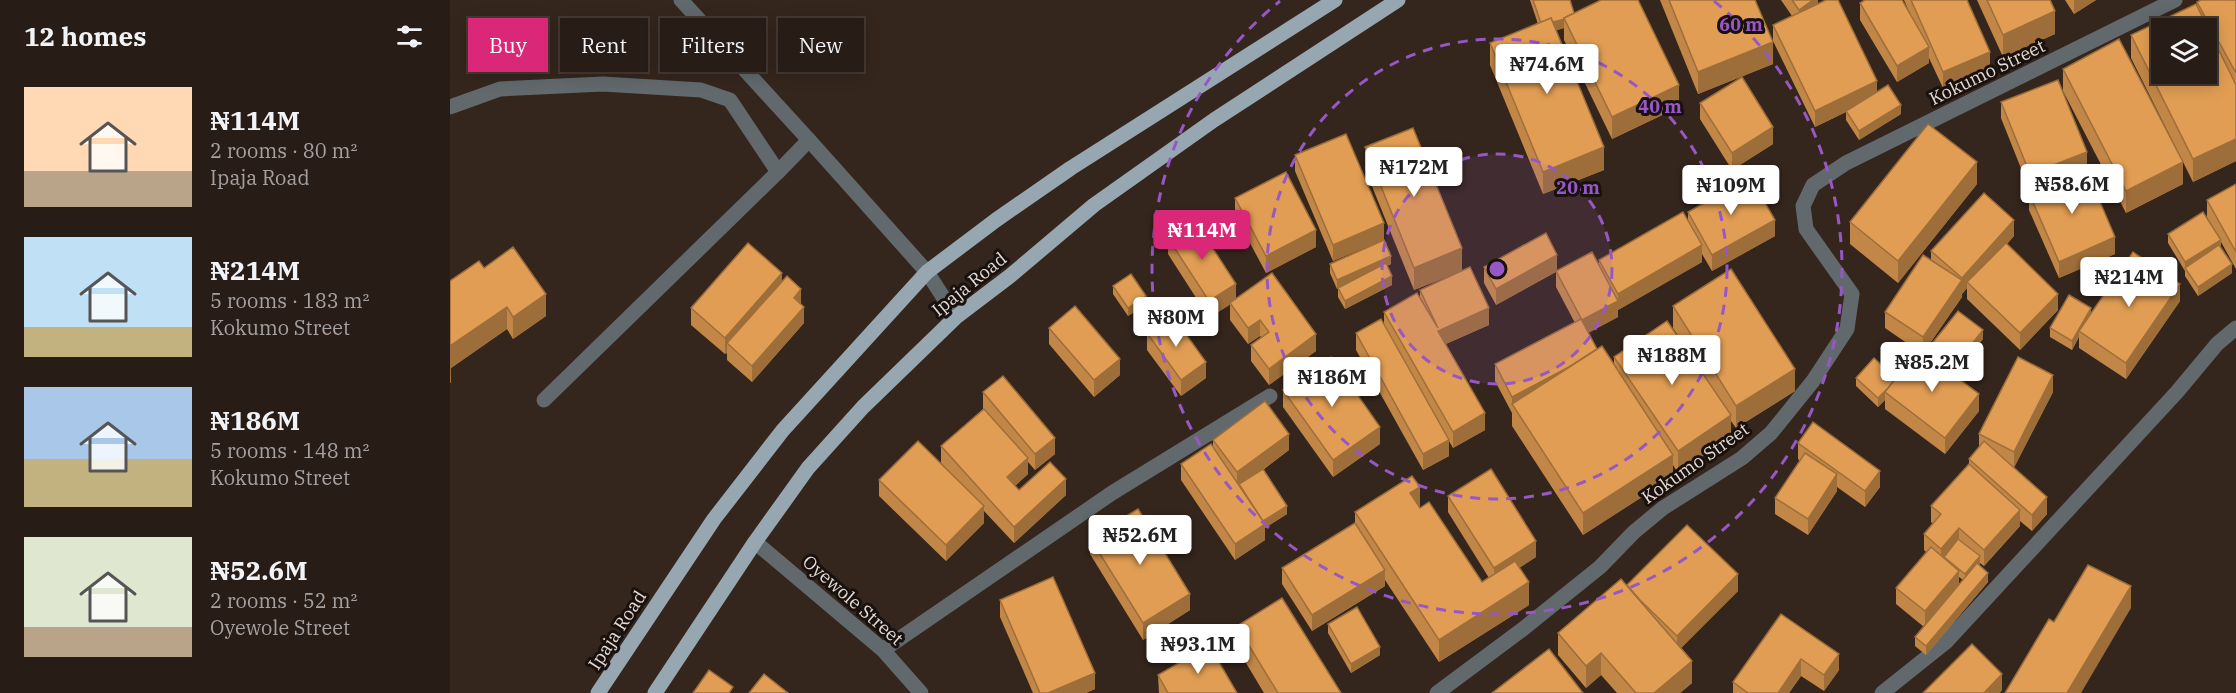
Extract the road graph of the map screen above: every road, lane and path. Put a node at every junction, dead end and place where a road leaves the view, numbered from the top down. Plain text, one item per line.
1 (681, 0) edge
2 (1335, 0) edge
3 (1398, 0) edge
4 (2175, 0) edge
5 (450, 107) edge
6 (809, 140) junction
7 (778, 172) junction
8 (927, 272) junction
9 (956, 317) junction
10 (2236, 328) edge
11 (1270, 396) dead end
12 (544, 400) dead end
13 (755, 542) junction
14 (883, 650) junction
15 (598, 693) edge
16 (655, 693) edge
17 (921, 693) edge
18 (1437, 693) edge
19 (1882, 693) edge

1 - 6 street
2 - 8 main road, Ipaja Road
3 - 9 main road, Ipaja Road
4 - 18 street, Kokumo Street
5 - 7 street
6 - 7 street
6 - 8 street
7 - 12 street
8 - 9 street
8 - 15 main road, Ipaja Road
9 - 13 main road, Ipaja Road
10 - 19 street
11 - 14 street
13 - 14 street, Oyewole Street
13 - 16 main road, Ipaja Road
14 - 17 street, Oyewole Street

